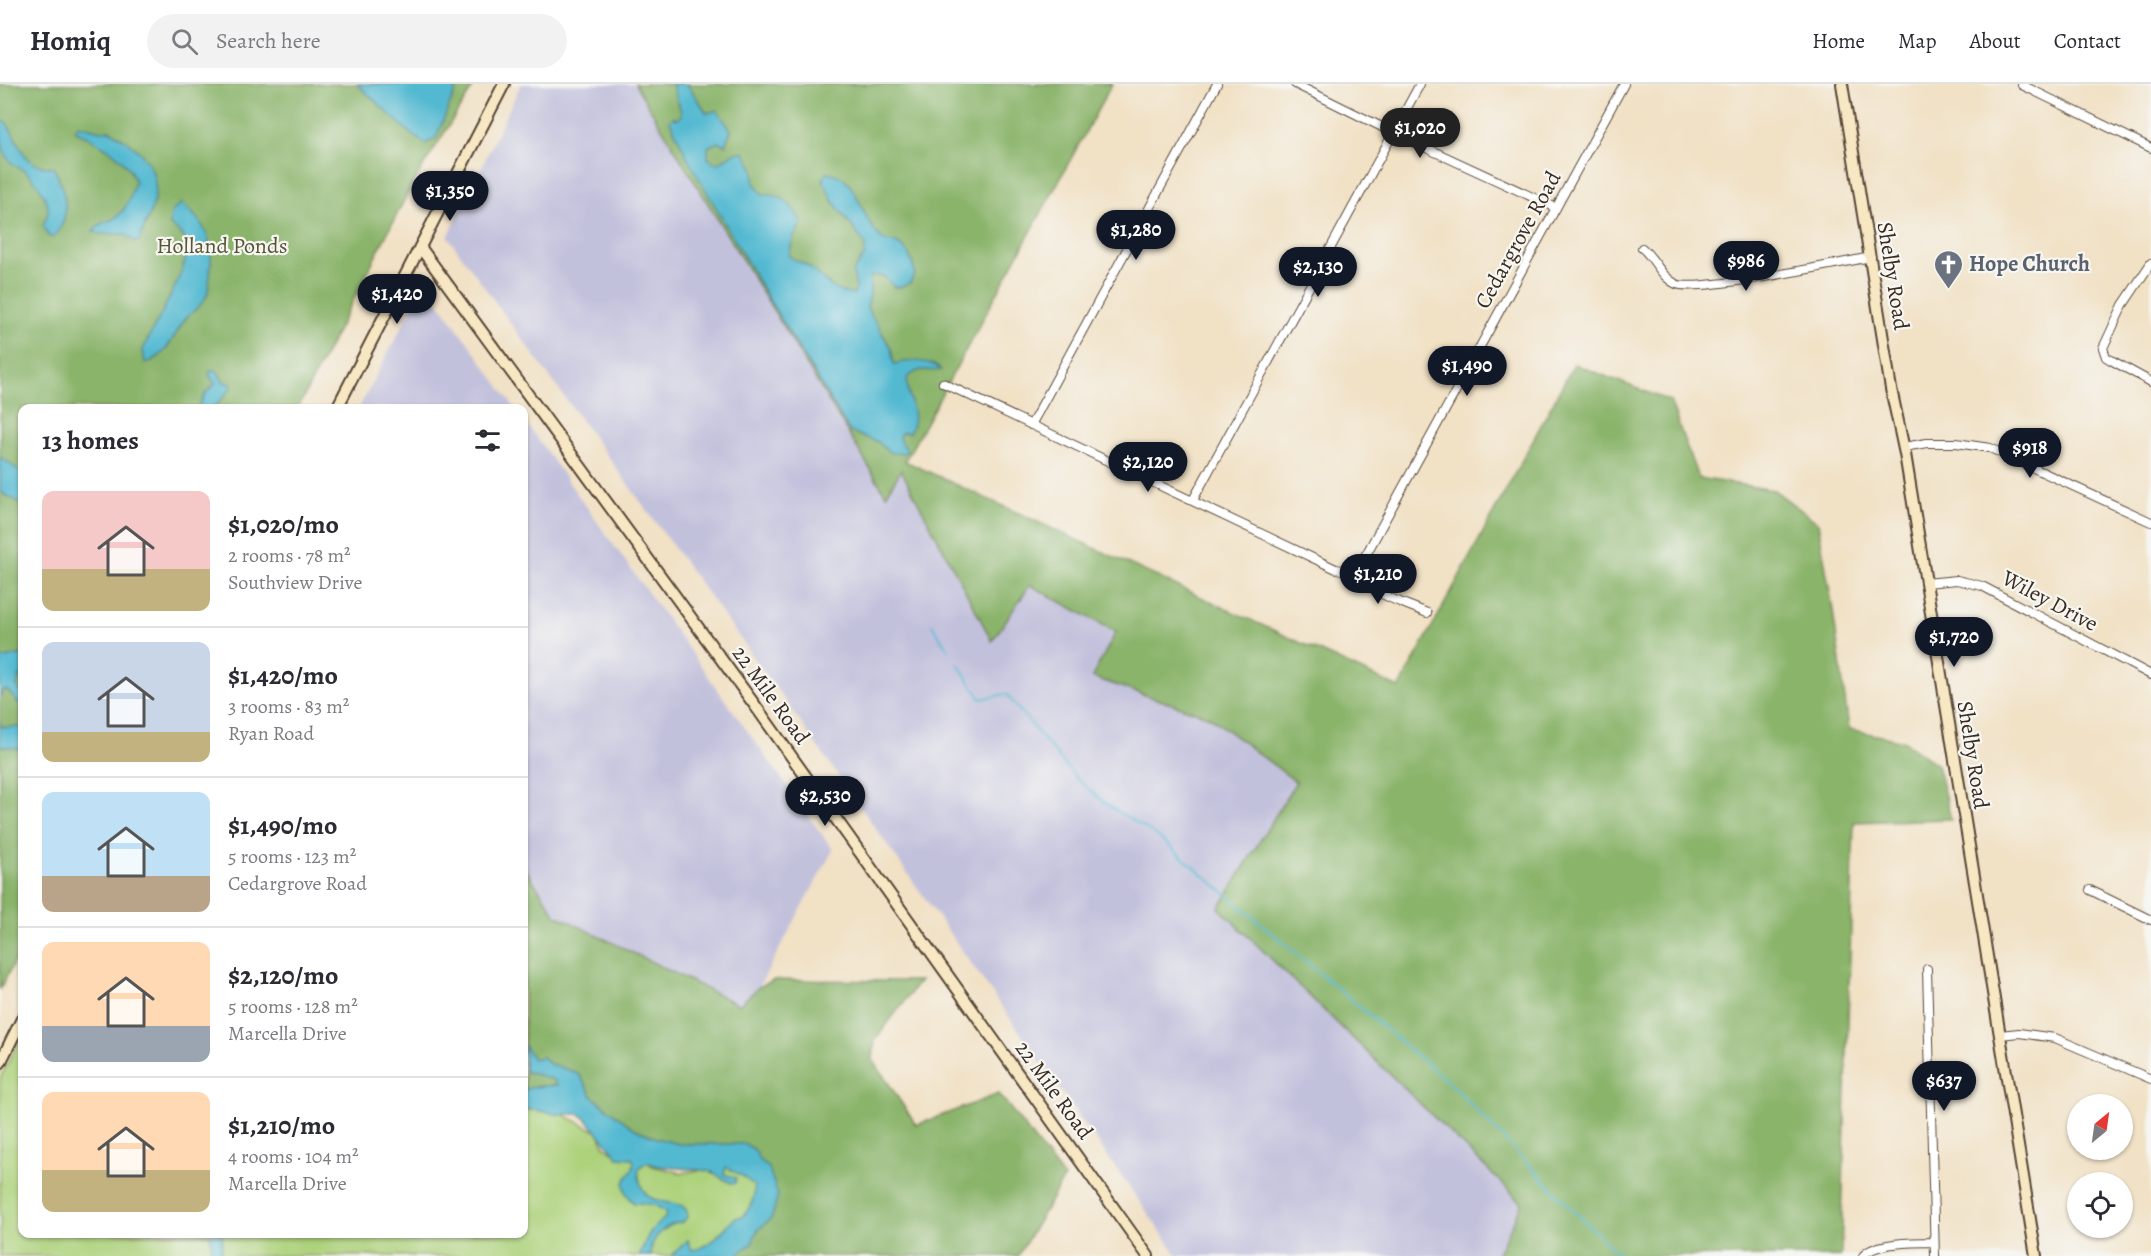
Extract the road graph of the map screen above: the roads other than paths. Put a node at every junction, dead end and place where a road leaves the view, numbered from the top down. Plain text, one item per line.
1 (504, 84) edge
2 (1217, 84) edge
3 (1295, 84) edge
4 (1420, 84) edge
5 (1624, 84) edge
6 (1842, 84) edge
7 (2022, 86) dead end
8 (1394, 133) junction
9 (2151, 148) edge
10 (1556, 208) junction
11 (420, 248) junction
12 (1642, 248) dead end
13 (1871, 257) junction
14 (2151, 263) edge
15 (2151, 382) edge
16 (943, 383) dead end
17 (338, 404) edge
18 (1031, 425) junction
19 (1904, 447) junction
20 (1193, 500) junction
21 (2151, 522) edge
22 (1354, 569) junction
23 (1926, 583) junction
24 (1427, 613) dead end
25 (2151, 675) edge
26 (2090, 890) dead end
27 (2151, 920) edge
28 (1927, 969) dead end
29 (18, 1026) edge
30 (2000, 1035) junction
31 (0, 1063) edge
32 (2151, 1079) edge
33 (1934, 1242) junction
34 (1148, 1256) edge
35 (1863, 1256) edge
36 (1935, 1256) edge
37 (2036, 1256) edge

1 - 11 street
2 - 18 street
3 - 8 street
4 - 8 street
5 - 10 street, Cedargrove Road
6 - 13 street, Shelby Road
7 - 9 street
8 - 10 street
8 - 20 street
10 - 22 street, Cedargrove Road
11 - 17 street
11 - 34 street, 22 Mile Road
12 - 13 street
13 - 19 street, Shelby Road
14 - 15 street
16 - 18 street
18 - 20 street
19 - 21 street
19 - 23 street, Shelby Road
20 - 22 street
22 - 24 street
23 - 25 street, Wiley Drive
23 - 30 street, Shelby Road
26 - 27 street
28 - 33 street
29 - 31 street
30 - 32 street
30 - 37 street, Shelby Road
33 - 35 street
33 - 36 street

